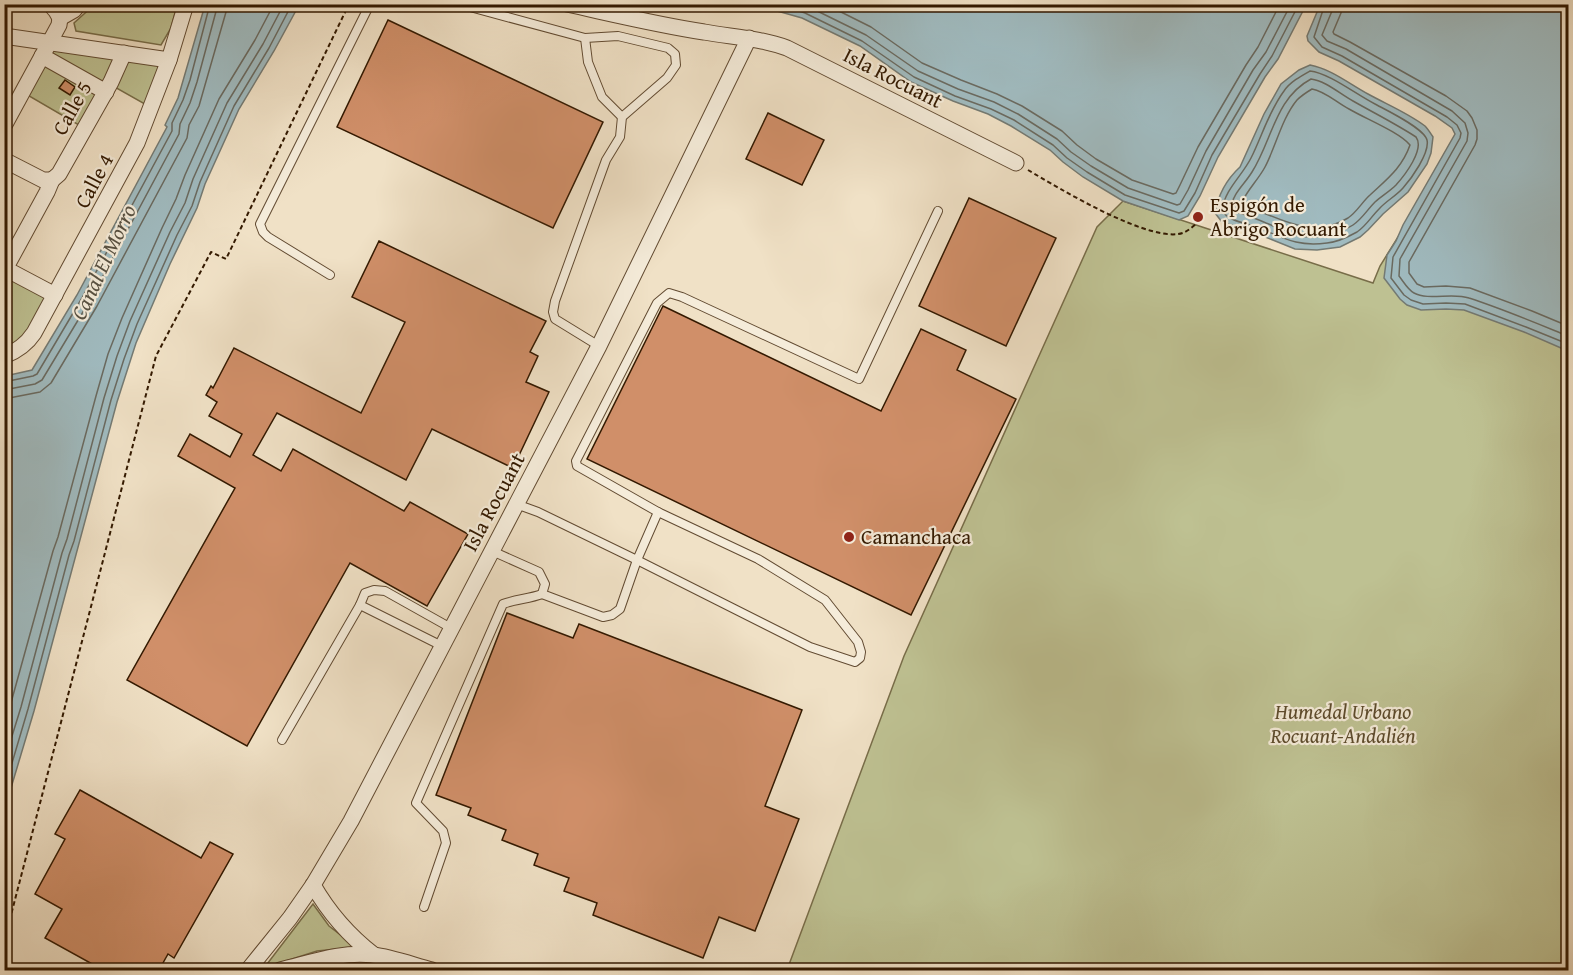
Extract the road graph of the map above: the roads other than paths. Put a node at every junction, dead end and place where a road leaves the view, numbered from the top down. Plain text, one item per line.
1 (50, 4) edge
2 (79, 4) edge
3 (186, 4) edge
4 (370, 4) edge
5 (459, 4) edge
6 (567, 4) edge
7 (60, 18) junction
8 (4, 36) edge
9 (585, 38) junction
10 (749, 38) junction
11 (45, 49) junction
12 (124, 53) junction
13 (169, 60) junction
14 (105, 92) junction
15 (622, 117) junction
16 (4, 126) edge
17 (4, 160) edge
18 (1016, 163) road end
19 (52, 180) junction
20 (938, 211) dead end
21 (5, 269) edge
22 (330, 275) dead end
23 (55, 296) junction
24 (599, 346) junction
25 (4, 356) edge
26 (516, 504) junction
27 (658, 512) junction
28 (492, 551) junction
29 (637, 560) junction
30 (542, 594) junction
31 (360, 605) junction
32 (452, 628) junction
33 (442, 646) junction
34 (282, 740) dead end
35 (313, 885) junction
36 (424, 907) dead end
37 (374, 955) junction
38 (248, 970) edge
39 (280, 970) edge
40 (432, 970) edge

1 - 7 street
2 - 7 street
3 - 13 street, Calle 4
4 - 22 lane
5 - 9 lane
6 - 10 street, Isla Rocuant
7 - 11 street
8 - 11 street
9 - 15 lane
9 - 15 lane
10 - 18 street, Isla Rocuant
10 - 24 street, Isla Rocuant
11 - 12 street
11 - 14 street
11 - 16 street
12 - 13 street
12 - 14 street, Calle 5
13 - 23 street, Calle 4
14 - 19 street, Calle 5
15 - 24 lane
17 - 19 street
19 - 21 street, Calle 5
20 - 27 lane
21 - 23 street
23 - 25 street, Calle 4
24 - 26 street, Isla Rocuant
26 - 28 street, Isla Rocuant
26 - 29 lane
27 - 29 lane
27 - 29 lane
28 - 30 lane
28 - 32 street, Isla Rocuant
29 - 30 lane
30 - 36 lane
31 - 32 lane
31 - 33 lane
31 - 34 lane
32 - 33 street, Isla Rocuant
33 - 35 street, Isla Rocuant
35 - 37 street
35 - 38 street, Isla Rocuant
37 - 39 street
37 - 40 street

